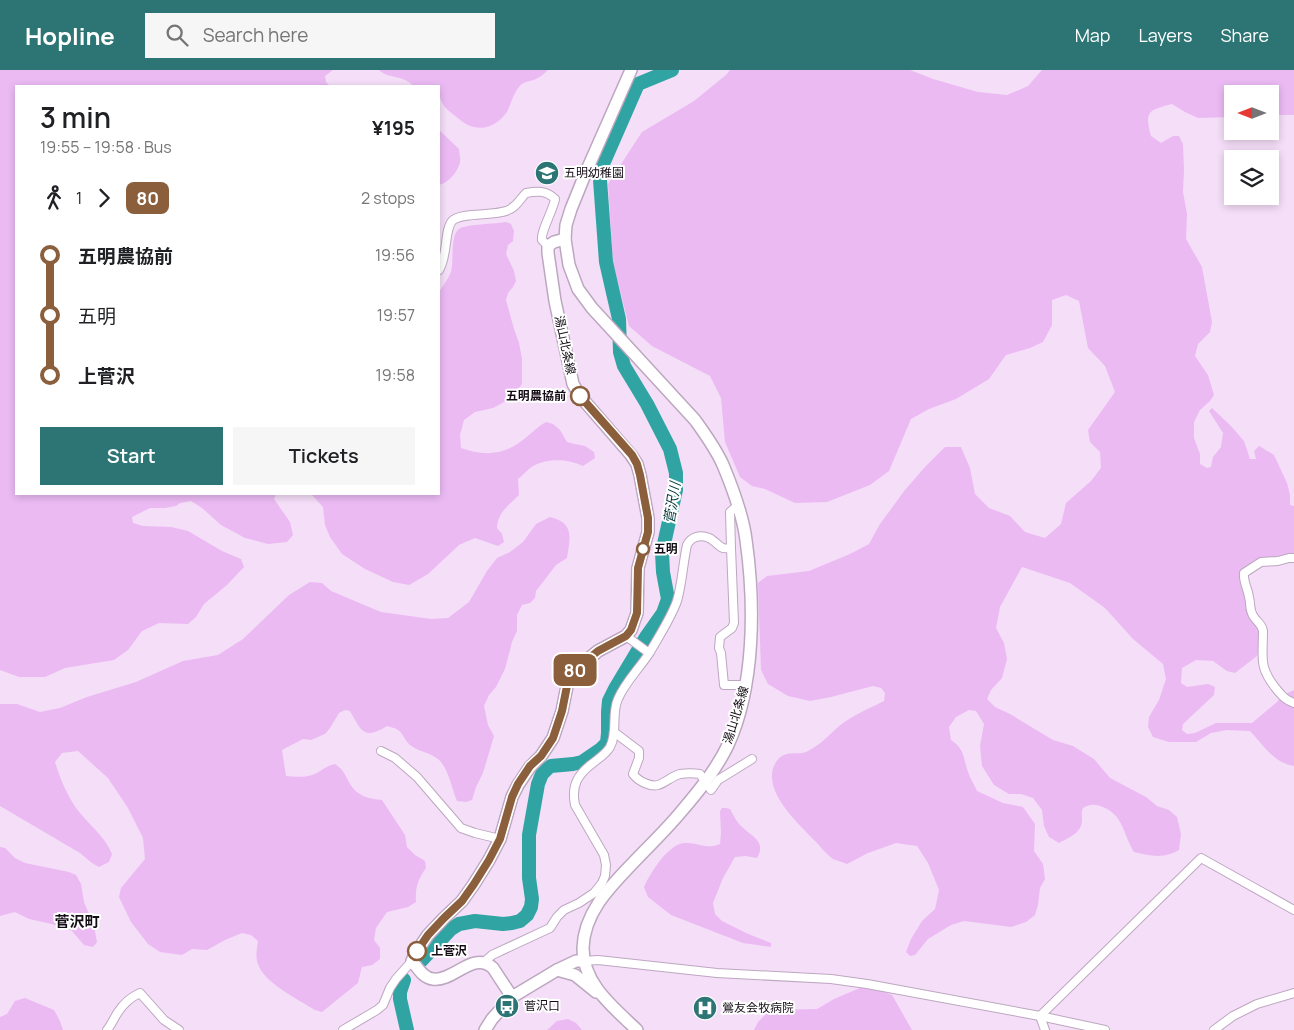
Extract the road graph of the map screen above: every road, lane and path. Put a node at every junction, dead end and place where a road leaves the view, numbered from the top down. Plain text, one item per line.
1 (631, 70) edge
2 (565, 239) junction
3 (548, 246) junction
4 (442, 255) edge
5 (440, 269) edge
6 (738, 505) junction
7 (731, 548) junction
8 (1294, 558) edge
9 (630, 639) junction
10 (647, 652) junction
11 (746, 685) junction
12 (1294, 703) edge
13 (614, 732) junction
14 (381, 750) dead end
15 (752, 759) dead end
16 (705, 782) junction
17 (500, 839) junction
18 (1294, 910) edge
19 (412, 961) junction
20 (584, 961) junction
21 (483, 963) junction
22 (557, 970) junction
23 (1294, 993) edge
24 (602, 996) junction
25 (512, 997) junction
26 (1040, 1016) junction
27 (107, 1030) edge
28 (179, 1030) edge
29 (343, 1030) edge
30 (484, 1030) edge
31 (637, 1030) edge
32 (1045, 1030) edge
33 (1105, 1030) edge
34 (1214, 1030) edge

1 - 2 main road, 湯山北条線
2 - 3 main road
2 - 6 main road, 湯山北条線
3 - 4 street
3 - 9 main road, 湯山北条線
4 - 5 street
6 - 7 street
6 - 11 main road, 湯山北条線
7 - 10 street
7 - 11 street
8 - 12 street
9 - 10 street
9 - 17 main road
10 - 13 street
11 - 16 main road, 湯山北条線
13 - 16 street
13 - 21 street
14 - 17 street
15 - 16 street
16 - 20 main road, 湯山北条線
17 - 19 main road
18 - 26 street
19 - 21 main road
19 - 29 street
20 - 22 main road
20 - 24 main road, 湯山北条線
20 - 26 street
21 - 25 main road
22 - 24 main road, 湯山北条線
22 - 25 main road
23 - 34 street
24 - 31 main road, 湯山北条線
25 - 30 main road
26 - 32 street
26 - 33 street
27 - 28 street

